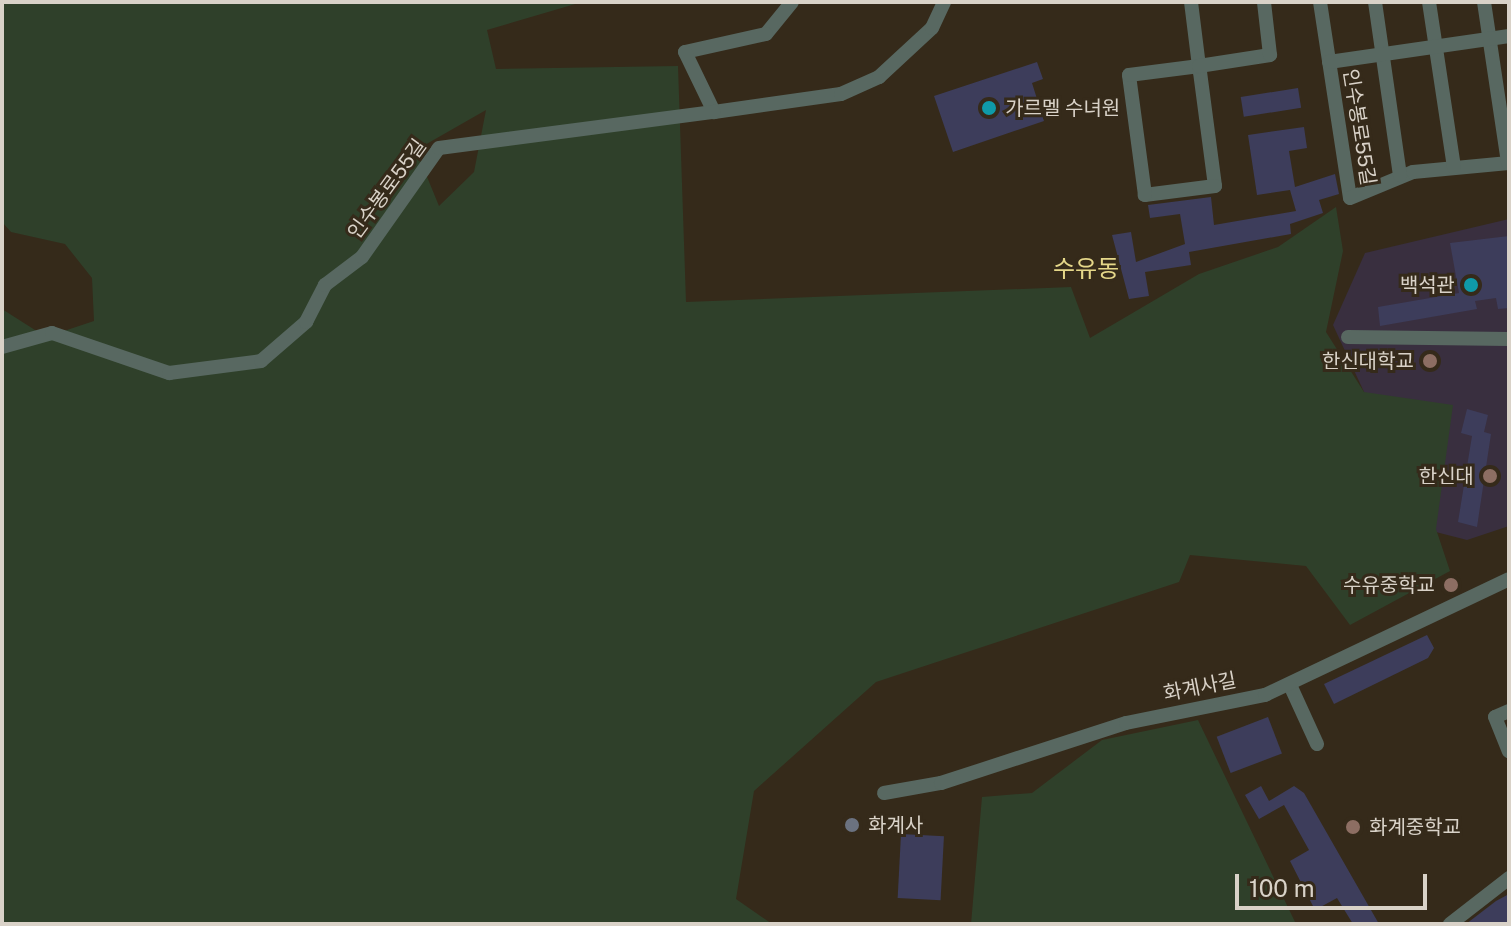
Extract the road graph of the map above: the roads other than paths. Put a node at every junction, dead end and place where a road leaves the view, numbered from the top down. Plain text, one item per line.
1 (792, 2) edge
2 (944, 2) edge
3 (1191, 2) edge
4 (1264, 2) edge
5 (1320, 2) edge
6 (1375, 2) edge
7 (1429, 2) edge
8 (1484, 2) edge
9 (1509, 36) edge
10 (1490, 39) junction
11 (1436, 47) junction
12 (1382, 54) junction
13 (1329, 62) junction
14 (1199, 66) junction
15 (714, 112) junction
16 (1508, 163) edge
17 (1454, 167) junction
18 (1400, 175) junction
19 (1348, 337) dead end
20 (1509, 339) edge
21 (2, 347) edge
22 (1509, 579) edge
23 (1290, 685) junction
24 (1509, 711) edge
25 (1317, 744) dead end
26 (1509, 751) edge
27 (884, 793) dead end
28 (1508, 879) edge
29 (1450, 924) edge

1 - 15 street
2 - 15 street, 인수봉로55길
3 - 14 street
4 - 14 street
5 - 13 street, 인수봉로55길
6 - 12 street, 인수봉로55길
7 - 11 street
8 - 10 street
9 - 10 street, 인수봉로55길
10 - 11 street, 인수봉로55길
10 - 16 street
11 - 12 street, 인수봉로55길
11 - 17 street
12 - 13 street, 인수봉로55길
12 - 18 street, 인수봉로55길
13 - 18 street, 인수봉로55길
14 - 14 street
15 - 21 street, 인수봉로55길
16 - 17 street
17 - 18 street
19 - 20 street
22 - 23 street, 화계사길
23 - 25 street
23 - 27 street, 화계사길
24 - 26 street
28 - 29 street

